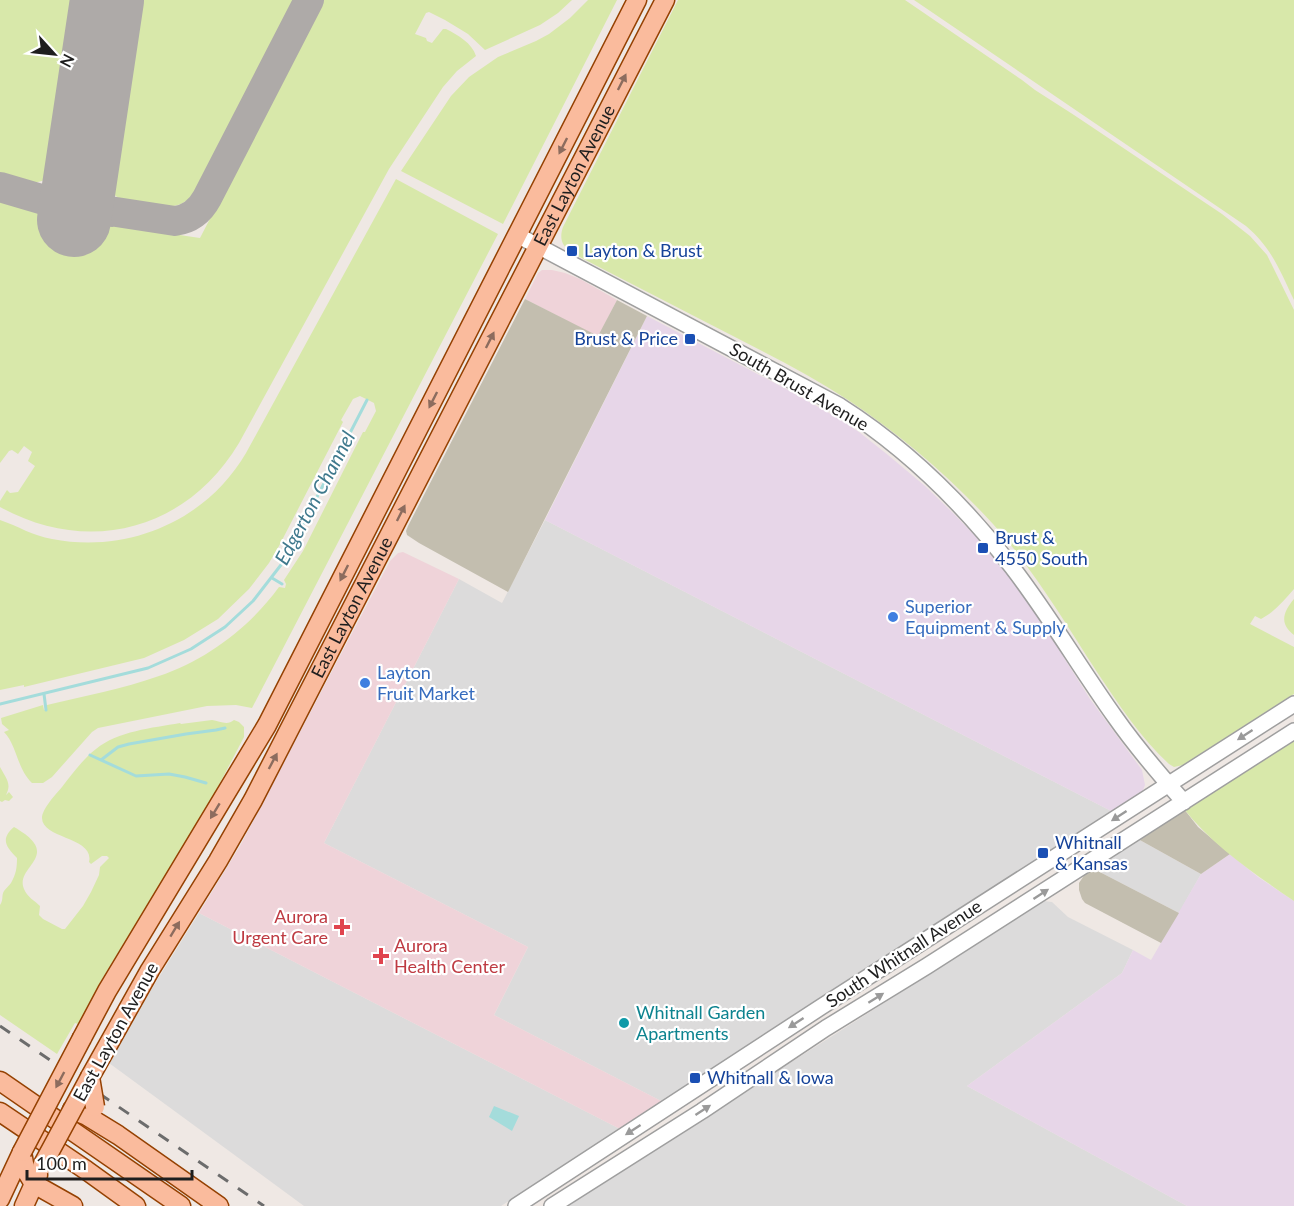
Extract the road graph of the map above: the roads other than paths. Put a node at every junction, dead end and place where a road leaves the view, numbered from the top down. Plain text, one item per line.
1 (637, 0) edge
2 (665, 0) edge
3 (517, 236) junction
4 (538, 247) junction
5 (1294, 704) edge
6 (1294, 730) edge
7 (1169, 785) junction
8 (1184, 802) junction
9 (915, 948) junction
10 (927, 966) junction
11 (0, 1081) edge
12 (85, 1111) junction
13 (0, 1112) edge
14 (38, 1122) junction
15 (20, 1158) junction
16 (34, 1184) junction
17 (0, 1199) edge
18 (5, 1206) edge
19 (24, 1206) edge
20 (73, 1206) edge
21 (136, 1206) edge
22 (181, 1206) edge
23 (219, 1206) edge
24 (516, 1206) edge
25 (552, 1206) edge

1 -> 3 main road, East Layton Avenue
4 -> 2 main road, East Layton Avenue
3 - 4 street, South Brust Avenue
3 -> 14 main road, East Layton Avenue, bridge
4 - 7 street, South Brust Avenue
12 -> 4 main road, East Layton Avenue, bridge
5 -> 7 street, South Whitnall Avenue
6 - 8 street, South Whitnall Avenue
7 - 8 street, South Brust Avenue
7 -> 9 street, South Whitnall Avenue
10 -> 8 street, South Whitnall Avenue
9 - 10 street
9 -> 24 street, South Whitnall Avenue
25 -> 10 street, South Whitnall Avenue
11 - 22 main road
12 - 14 main road
12 - 16 main road, East Layton Avenue, bridge
12 - 23 main road
13 - 21 main road
14 - 15 main road, East Layton Avenue, bridge
15 - 16 main road
15 - 17 main road, East Layton Avenue
15 - 18 main road
16 - 19 main road, East Layton Avenue
16 - 20 main road

